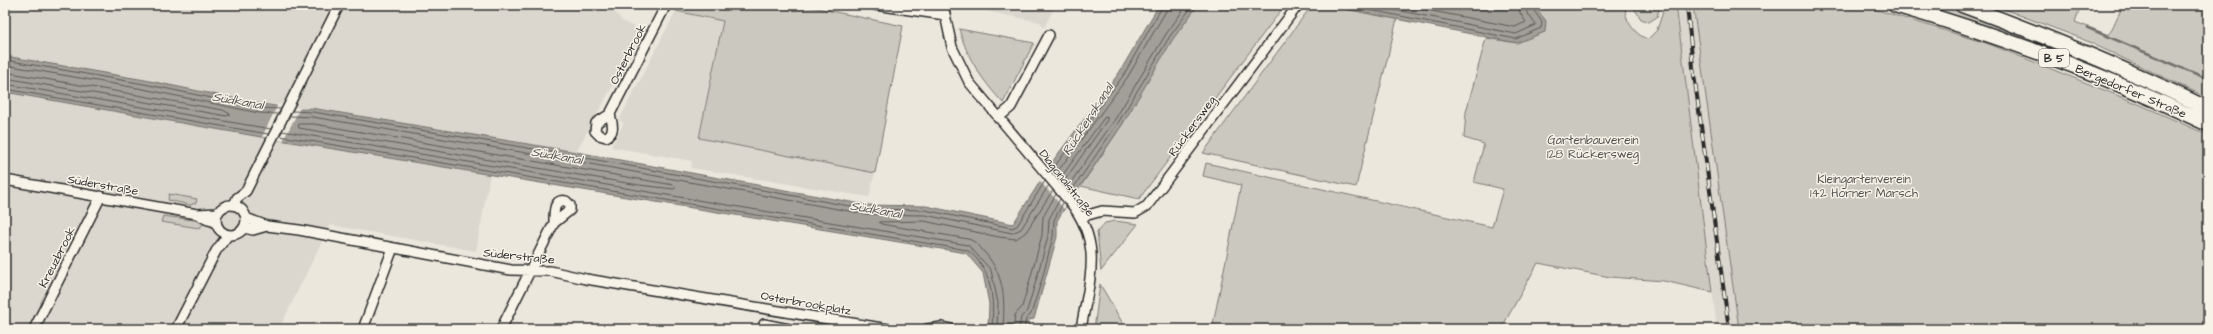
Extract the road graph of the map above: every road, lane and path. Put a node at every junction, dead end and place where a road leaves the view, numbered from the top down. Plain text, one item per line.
1 (339, 5) edge
2 (666, 5) edge
3 (875, 5) edge
4 (943, 5) edge
5 (1298, 5) edge
6 (1894, 5) edge
7 (1962, 5) edge
8 (945, 15) junction
9 (1049, 35) dead end
10 (2208, 109) edge
11 (610, 114) dead end
12 (998, 118) junction
13 (2208, 124) edge
14 (5, 180) edge
15 (100, 196) junction
16 (238, 208) junction
17 (1081, 217) junction
18 (246, 218) junction
19 (218, 221) junction
20 (554, 223) dead end
21 (267, 226) junction
22 (244, 228) junction
23 (228, 235) junction
24 (393, 248) junction
25 (216, 251) junction
26 (530, 271) junction
27 (744, 305) joint
28 (787, 317) dead end
29 (764, 324) dead end
30 (34, 329) edge
31 (176, 329) edge
32 (363, 329) edge
33 (501, 329) edge
34 (789, 329) edge
35 (888, 329) edge
36 (927, 329) edge
37 (951, 329) edge
38 (1081, 329) edge

1 - 16 street
2 - 11 street, Osterbrook
3 - 8 street
4 - 8 street, Diagonalstraße
5 - 17 street, Rückersweg
6 - 13 highway, Bergedorfer Straße / B 5
7 - 10 highway, Bergedorfer Straße / B 5
8 - 12 street, Diagonalstraße
9 - 12 street
12 - 17 street, Diagonalstraße
14 - 15 street, Süderstraße
15 - 19 street, Süderstraße
15 - 30 street, Kreuzbrook
16 - 18 street
16 - 19 street, Süderstraße
17 - 38 street, Diagonalstraße
18 - 21 street, Süderstraße
18 - 22 street
19 - 23 street
19 - 25 street
20 - 26 street
21 - 22 street, Süderstraße
21 - 24 street, Süderstraße
22 - 23 street, Süderstraße
23 - 25 street
24 - 26 street, Süderstraße
24 - 32 street
25 - 31 street
26 - 27 street, Süderstraße
26 - 33 street
27 - 35 street, Osterbrookplatz
28 - 34 street
29 - 34 street
36 - 37 street

